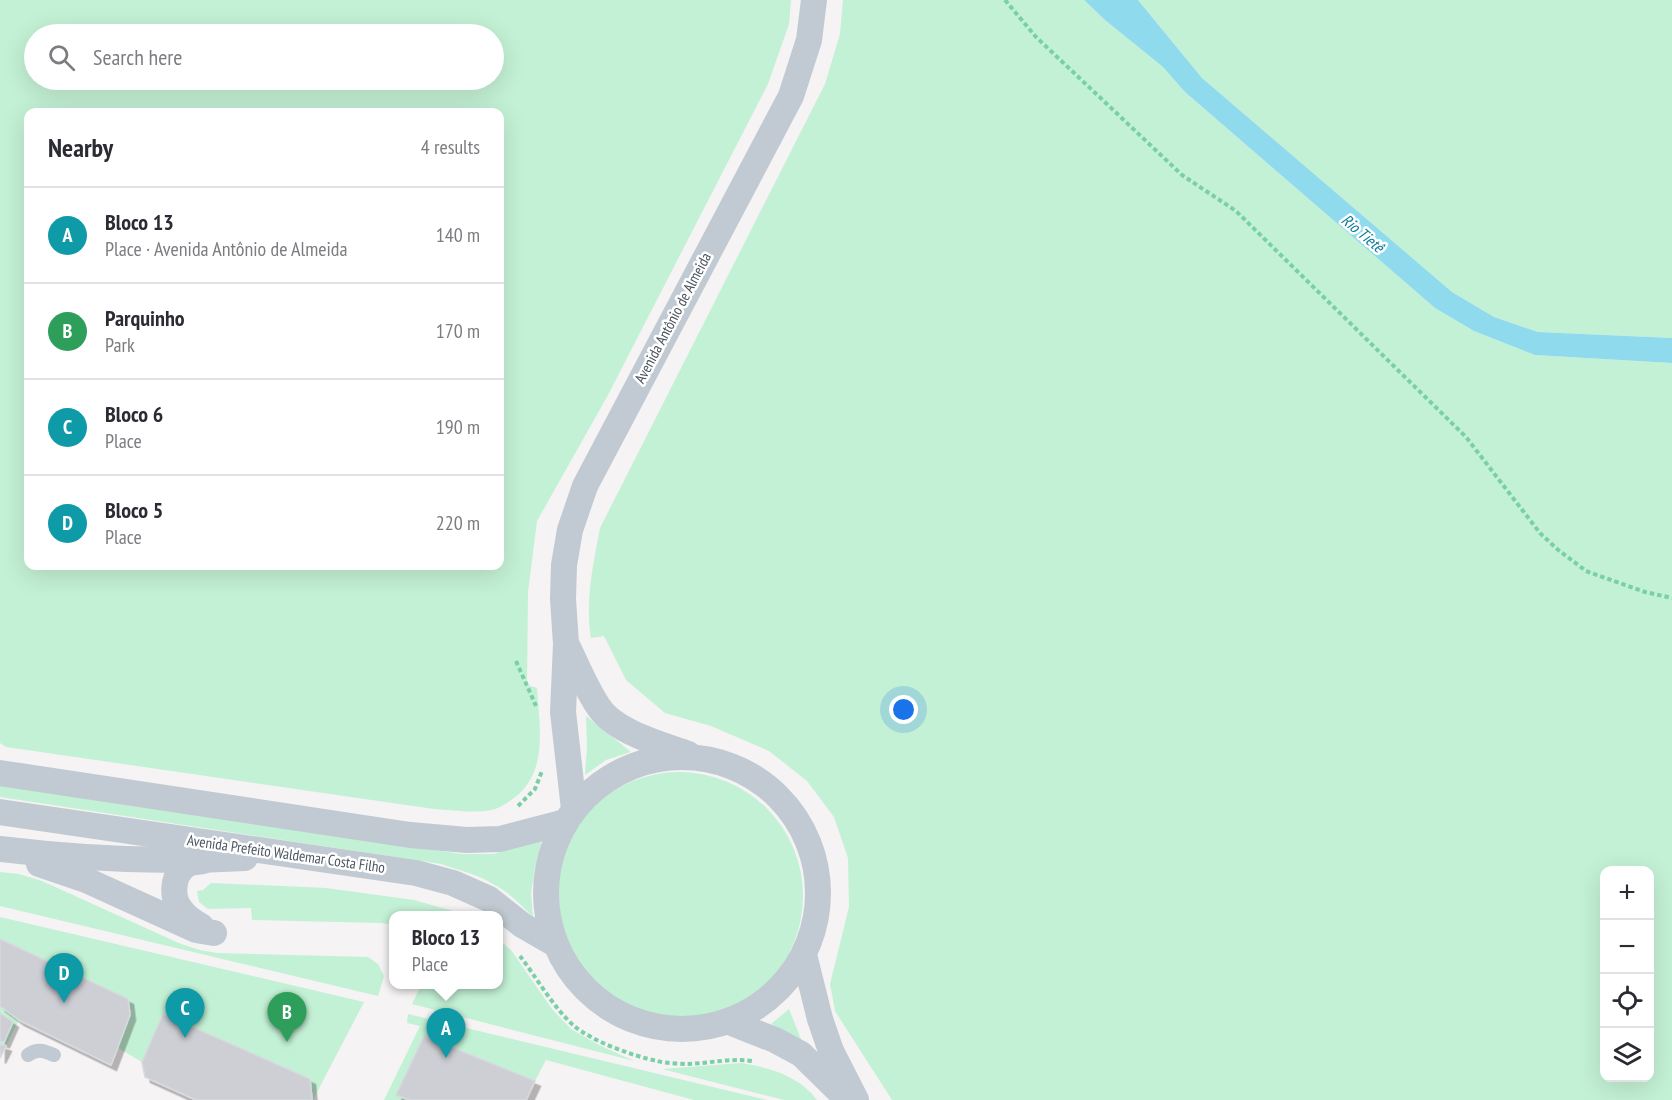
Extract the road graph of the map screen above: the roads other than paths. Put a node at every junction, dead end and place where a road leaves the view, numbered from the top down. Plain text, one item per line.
1 (814, 0) edge
2 (566, 644) junction
3 (699, 758) junction
4 (0, 773) edge
5 (0, 812) edge
6 (569, 816) junction
7 (0, 851) edge
8 (304, 855) junction
9 (206, 860) junction
10 (555, 944) junction
11 (804, 956) junction
12 (729, 1022) junction
13 (28, 1054) dead end
14 (54, 1055) dead end
15 (848, 1100) edge
16 (856, 1100) edge

1 - 2 street, Avenida Antônio de Almeida
2 - 3 street, Avenida Antônio de Almeida
2 - 6 street, Avenida Antônio de Almeida
3 - 6 street, Avenida Antônio de Almeida
3 - 11 street, Avenida Antônio de Almeida
4 - 6 street
5 - 8 street, Avenida Prefeito Waldemar Costa Filho
6 - 10 street, Avenida Antônio de Almeida
7 - 9 street
7 - 9 street
8 - 9 street
8 - 10 street, Avenida Prefeito Waldemar Costa Filho
10 - 12 street, Avenida Antônio de Almeida
11 - 12 street, Avenida Antônio de Almeida
11 - 16 street
12 - 15 street
13 - 14 lane

